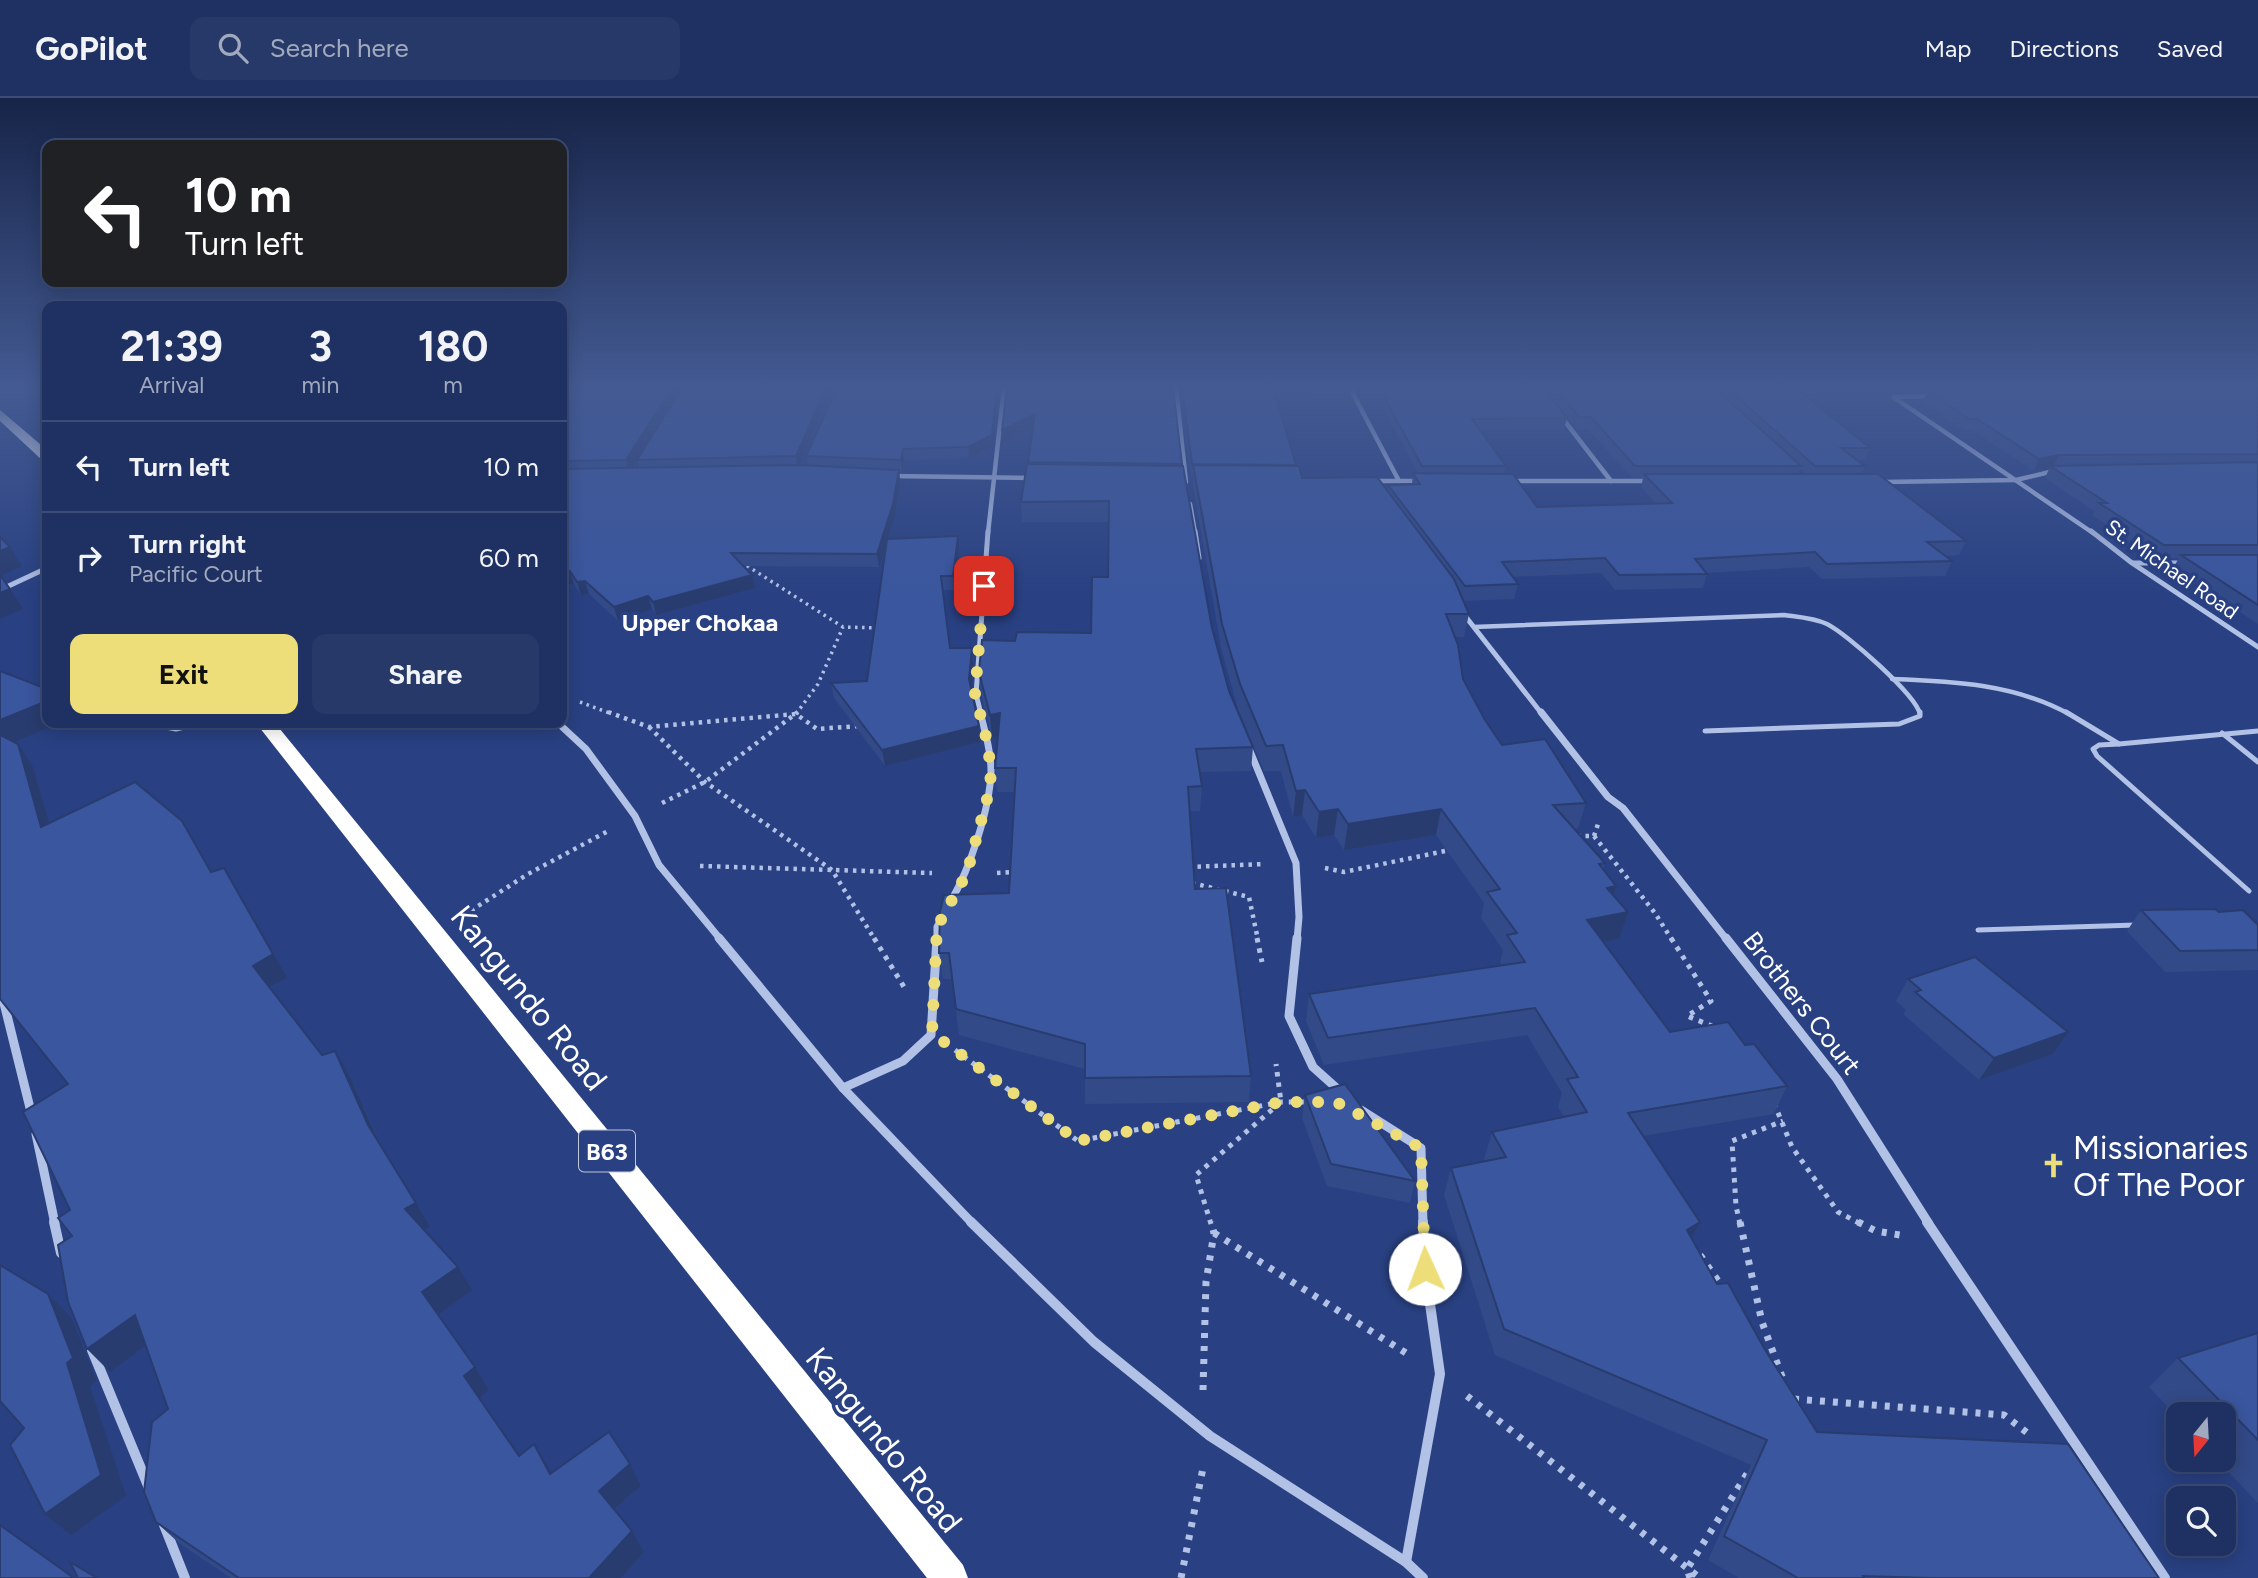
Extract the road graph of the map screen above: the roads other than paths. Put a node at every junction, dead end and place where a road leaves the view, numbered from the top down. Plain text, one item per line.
1 (995, 457) edge
2 (1184, 457) edge
3 (1386, 457) edge
4 (1592, 457) edge
5 (1982, 457) edge
6 (2066, 471) edge
7 (883, 475) edge
8 (992, 478) junction
9 (1044, 478) edge
10 (1171, 479) edge
11 (1185, 479) junction
12 (1198, 479) edge
13 (2016, 480) junction
14 (1399, 481) junction
15 (1425, 481) edge
16 (1505, 481) edge
17 (1611, 481) junction
18 (1650, 481) edge
19 (1875, 482) edge
20 (1374, 490) edge
21 (2195, 563) edge
22 (2132, 564) junction
23 (1200, 566) edge
24 (42, 570) edge
25 (0, 590) edge
26 (1458, 607) edge
27 (1474, 627) junction
28 (2258, 648) edge
29 (1892, 679) junction
30 (269, 728) edge
31 (563, 728) edge
32 (1705, 730) dead end
33 (2258, 732) edge
34 (2222, 733) junction
35 (2119, 744) junction
36 (1248, 747) edge
37 (2258, 762) edge
38 (2249, 891) dead end
39 (2146, 924) edge
40 (1978, 930) dead end
41 (0, 987) edge
42 (843, 1088) junction
43 (65, 1271) edge
44 (86, 1336) edge
45 (154, 1502) edge
46 (159, 1514) edge
47 (1406, 1562) junction
48 (185, 1578) edge
49 (950, 1578) edge
50 (1423, 1578) edge
51 (2165, 1578) edge

1 - 8 street
2 - 11 street
3 - 14 street
4 - 17 street
5 - 13 street, St. Michael Road
6 - 13 street
7 - 8 street
8 - 9 street
8 - 42 street
10 - 11 street
11 - 12 street
11 - 23 street
13 - 19 street
13 - 22 street, St. Michael Road
14 - 15 street
14 - 20 street
16 - 17 street
17 - 18 street
21 - 22 street
22 - 28 street, St. Michael Road
24 - 25 street
26 - 27 street, Brothers Court
27 - 29 lane
27 - 51 street, Brothers Court
29 - 32 lane
29 - 35 lane
30 - 49 highway, Kangundo Road / B63
31 - 42 street
33 - 34 lane
34 - 35 lane
34 - 37 lane
35 - 38 lane
36 - 47 street
39 - 40 lane
41 - 43 street
42 - 47 street
44 - 45 street
46 - 48 street
47 - 50 street

